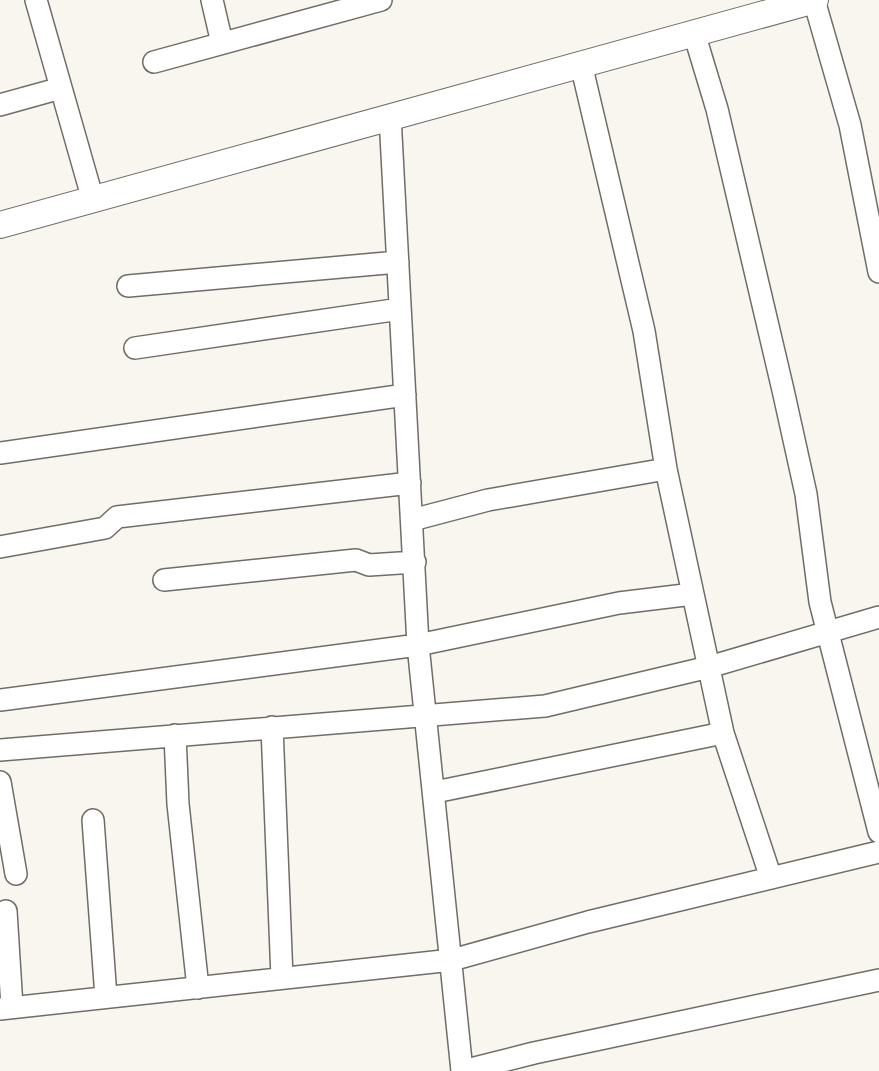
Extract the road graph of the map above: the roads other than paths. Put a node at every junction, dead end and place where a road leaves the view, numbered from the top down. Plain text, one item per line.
1 (36, 0) edge
2 (212, 0) edge
3 (381, 0) edge
4 (814, 0) edge
5 (694, 33) junction
6 (222, 43) junction
7 (154, 62) dead end
8 (581, 64) junction
9 (61, 88) junction
10 (0, 105) edge
11 (390, 116) junction
12 (93, 200) junction
13 (0, 225) edge
14 (398, 262) junction
15 (879, 272) edge
16 (128, 286) dead end
17 (400, 309) junction
18 (135, 348) dead end
19 (405, 395) junction
20 (0, 453) edge
21 (666, 469) junction
22 (410, 483) junction
23 (412, 520) junction
24 (0, 547) edge
25 (415, 561) junction
26 (164, 580) dead end
27 (693, 594) junction
28 (879, 617) edge
29 (828, 631) junction
30 (418, 645) junction
31 (709, 667) junction
32 (0, 700) edge
33 (427, 714) junction
34 (272, 727) junction
35 (723, 733) junction
36 (175, 735) junction
37 (0, 750) edge
38 (0, 782) edge
39 (435, 792) junction
40 (93, 820) dead end
41 (879, 832) edge
42 (879, 852) edge
43 (16, 874) dead end
44 (771, 878) junction
45 (6, 911) dead end
46 (452, 960) junction
47 (282, 978) junction
48 (879, 980) edge
49 (198, 987) junction
50 (106, 997) junction
51 (6, 1008) edge
52 (463, 1071) edge

1 - 9 street
2 - 6 street
3 - 6 street
4 - 5 street
4 - 15 street
5 - 8 street
5 - 29 street
6 - 7 street
8 - 11 street
8 - 21 street
9 - 10 street
9 - 12 street
11 - 12 street
11 - 14 street
12 - 13 street
14 - 16 street
14 - 17 street
17 - 18 street
17 - 19 street
19 - 20 street
19 - 22 street
21 - 23 street
21 - 27 street
22 - 23 street
22 - 24 street
23 - 25 street
25 - 26 street
25 - 30 street
27 - 30 street
27 - 31 street
28 - 29 street
29 - 31 street
29 - 41 street
30 - 32 street
30 - 33 street
31 - 33 street
31 - 35 street
33 - 34 street
33 - 39 street
34 - 36 street
34 - 47 street
35 - 39 street
35 - 44 street
36 - 37 street
36 - 49 street
38 - 43 street
39 - 46 street
40 - 50 street
42 - 44 street
44 - 46 street
45 - 51 street
46 - 47 street
46 - 52 street
47 - 49 street
48 - 52 street
49 - 50 street
50 - 51 street

